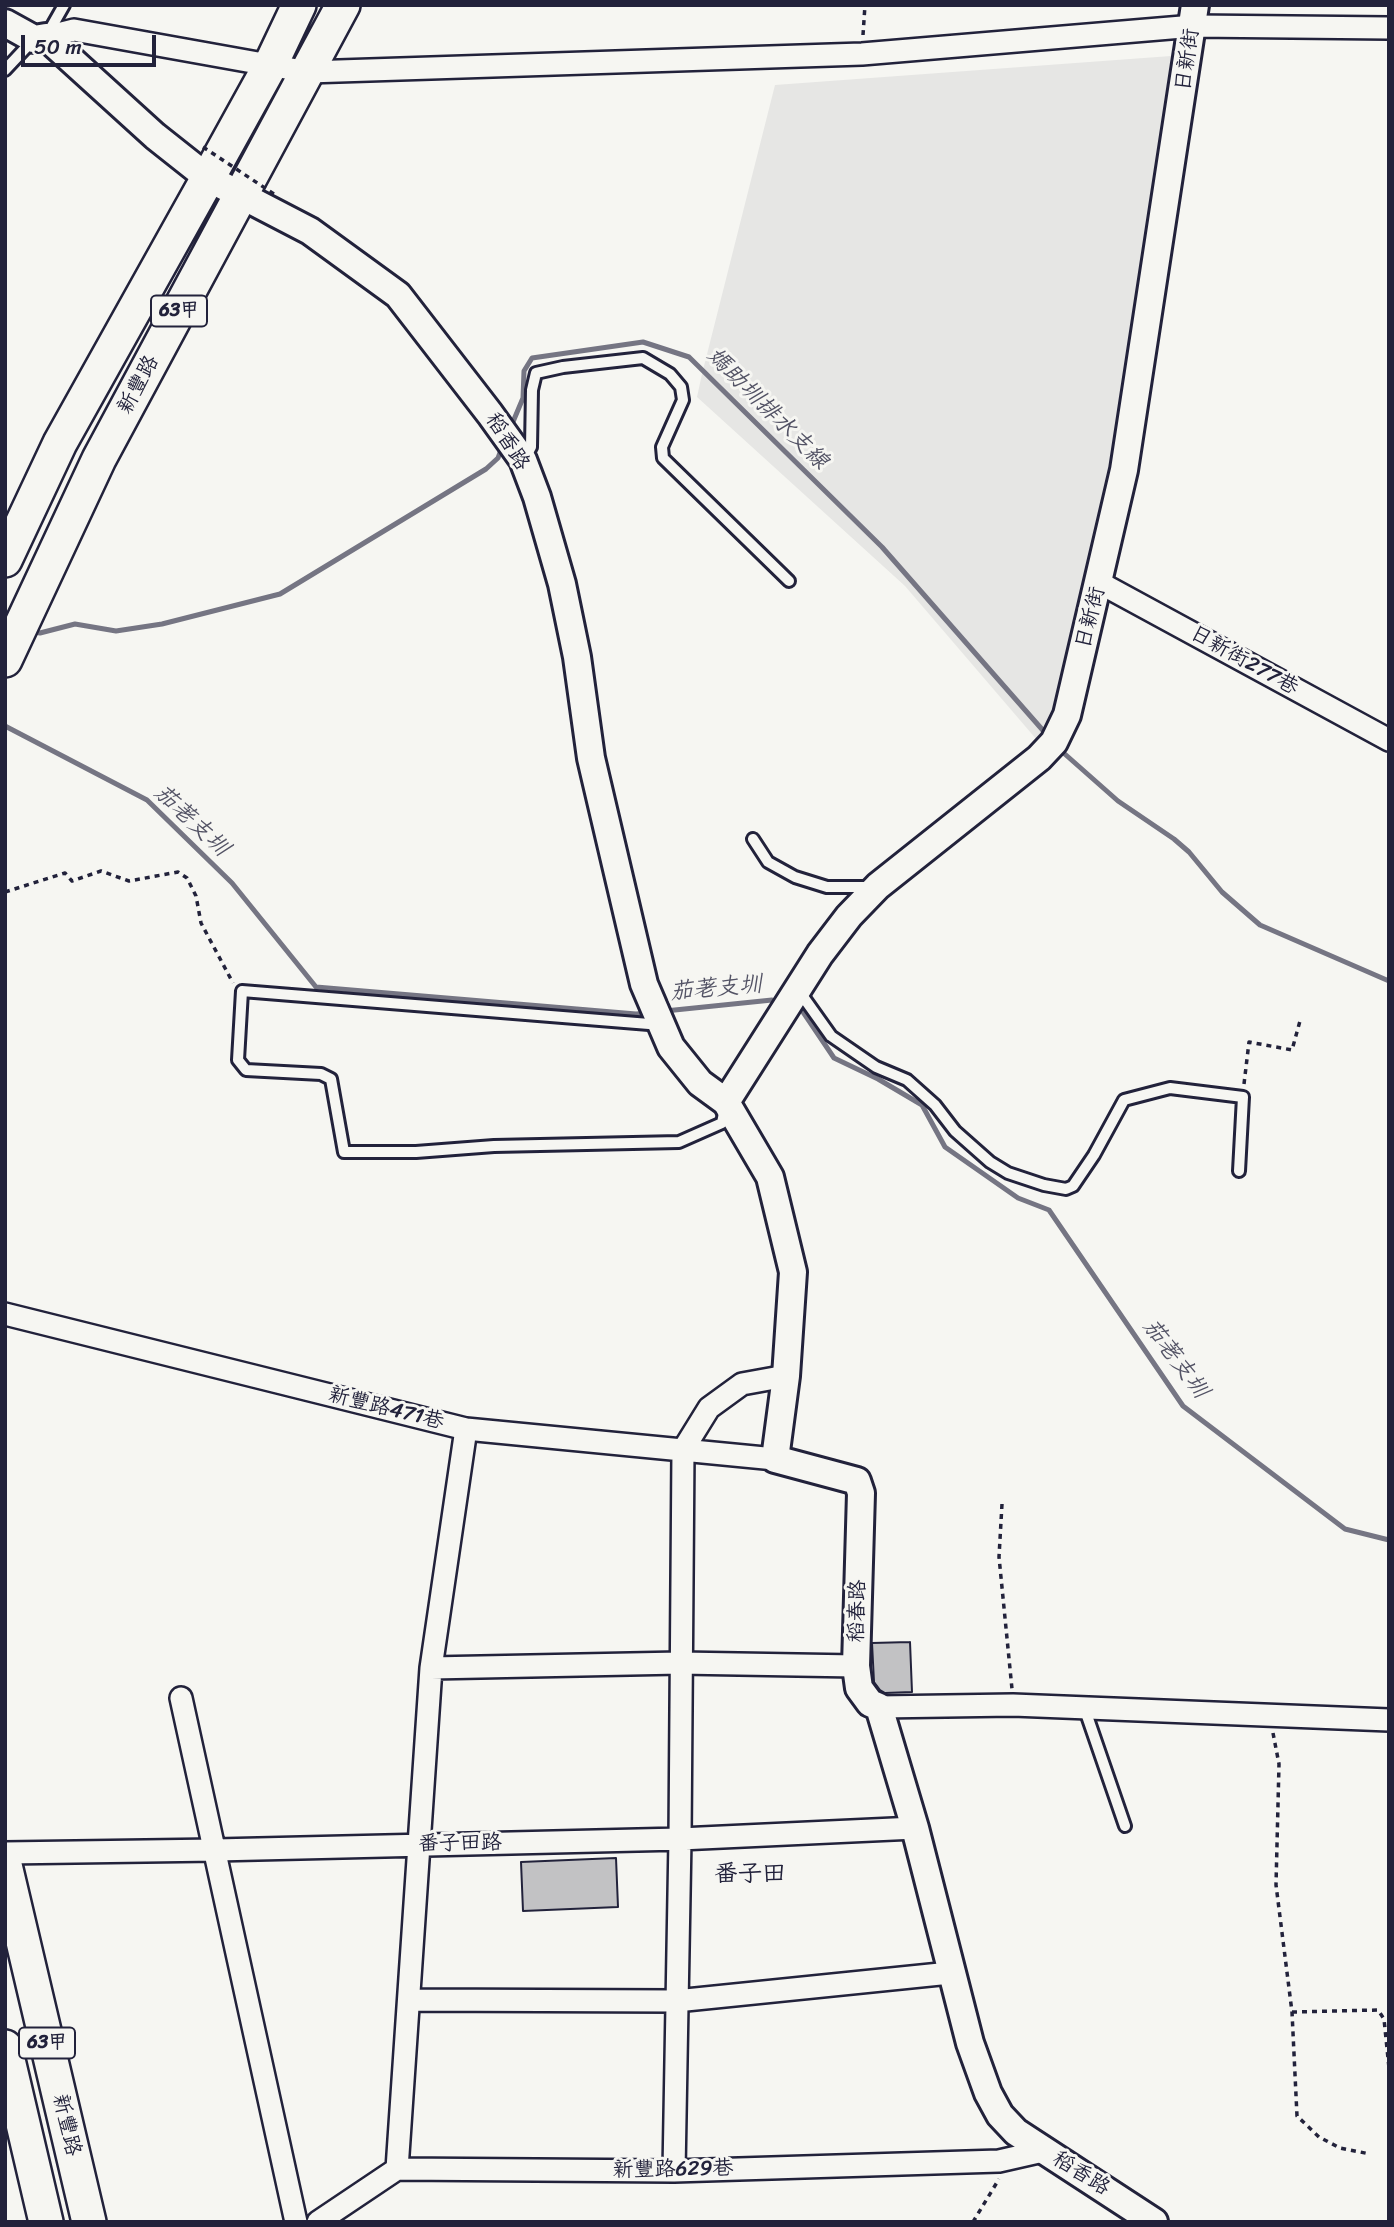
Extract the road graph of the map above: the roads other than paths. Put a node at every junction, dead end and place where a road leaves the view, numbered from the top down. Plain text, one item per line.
1 (64, 5) edge
2 (299, 5) edge
3 (343, 5) edge
4 (1194, 16) edge
5 (5, 23) edge
6 (1389, 28) edge
7 (40, 38) junction
8 (271, 64) junction
9 (5, 70) edge
10 (308, 72) junction
11 (206, 163) junction
12 (240, 196) junction
13 (523, 460) junction
14 (5, 560) edge
15 (789, 581) dead end
16 (1100, 583) junction
17 (15, 640) edge
18 (1389, 740) edge
19 (752, 839) dead end
20 (878, 886) junction
21 (799, 991) junction
22 (661, 1023) junction
23 (726, 1102) junction
24 (1239, 1171) dead end
25 (5, 1314) edge
26 (786, 1376) junction
27 (467, 1429) junction
28 (683, 1450) junction
29 (775, 1459) junction
30 (680, 1663) junction
31 (856, 1666) junction
32 (431, 1668) junction
33 (181, 1698) dead end
34 (879, 1707) junction
35 (1084, 1707) junction
36 (1389, 1720) edge
37 (1125, 1826) dead end
38 (915, 1828) junction
39 (680, 1839) junction
40 (420, 1845) junction
41 (216, 1850) junction
42 (5, 1853) edge
43 (5, 1865) edge
44 (950, 1973) junction
45 (409, 2000) junction
46 (677, 2001) junction
47 (5, 2047) edge
48 (1043, 2151) junction
49 (397, 2169) junction
50 (674, 2171) junction
51 (46, 2222) edge
52 (89, 2222) edge
53 (296, 2222) edge
54 (318, 2222) edge
55 (1154, 2222) edge

1 - 7 lane
2 - 8 main road, 新豐路 / 63甲
3 - 10 main road, 新豐路 / 63甲
4 - 6 street
4 - 10 street
4 - 16 street, 日新街
5 - 7 street, 稻香路
7 - 8 street
7 - 9 lane
7 - 11 street, 稻香路
8 - 10 street
8 - 11 main road, 新豐路 / 63甲
10 - 12 main road, 新豐路 / 63甲
11 - 12 street, 稻香路
11 - 14 main road, 新豐路 / 63甲
12 - 13 street, 稻香路
12 - 17 main road, 新豐路 / 63甲
13 - 15 lane
13 - 22 street, 稻香路
16 - 18 street, 日新街277巷
16 - 20 street, 日新街
19 - 20 lane
20 - 21 street, 日新街
21 - 23 street, 日新街
21 - 24 lane
22 - 23 street, 稻香路
22 - 23 lane
23 - 26 street
25 - 27 street, 新豐路471巷
26 - 28 street
26 - 29 street
27 - 28 street, 新豐路471巷
27 - 32 street
28 - 29 street, 新豐路471巷
28 - 30 street
29 - 31 street, 稻春路
30 - 31 street
30 - 32 street
30 - 39 street
31 - 34 street, 稻春路
32 - 40 street
33 - 41 street
34 - 35 street
34 - 38 street, 稻春路
35 - 36 street
35 - 37 lane
38 - 39 street, 番子田路
38 - 44 street, 稻春路
39 - 40 street, 番子田路
39 - 46 street
40 - 41 street, 番子田路
40 - 45 street
41 - 42 street, 番子田路
41 - 53 street
43 - 52 main road, 新豐路 / 63甲
44 - 46 street
44 - 48 street, 稻春路
45 - 46 street
45 - 49 street
46 - 50 street
47 - 51 main road, 新豐路 / 63甲
48 - 50 street, 新豐路629巷
48 - 55 street, 稻香路
49 - 50 street, 新豐路629巷
49 - 54 street

